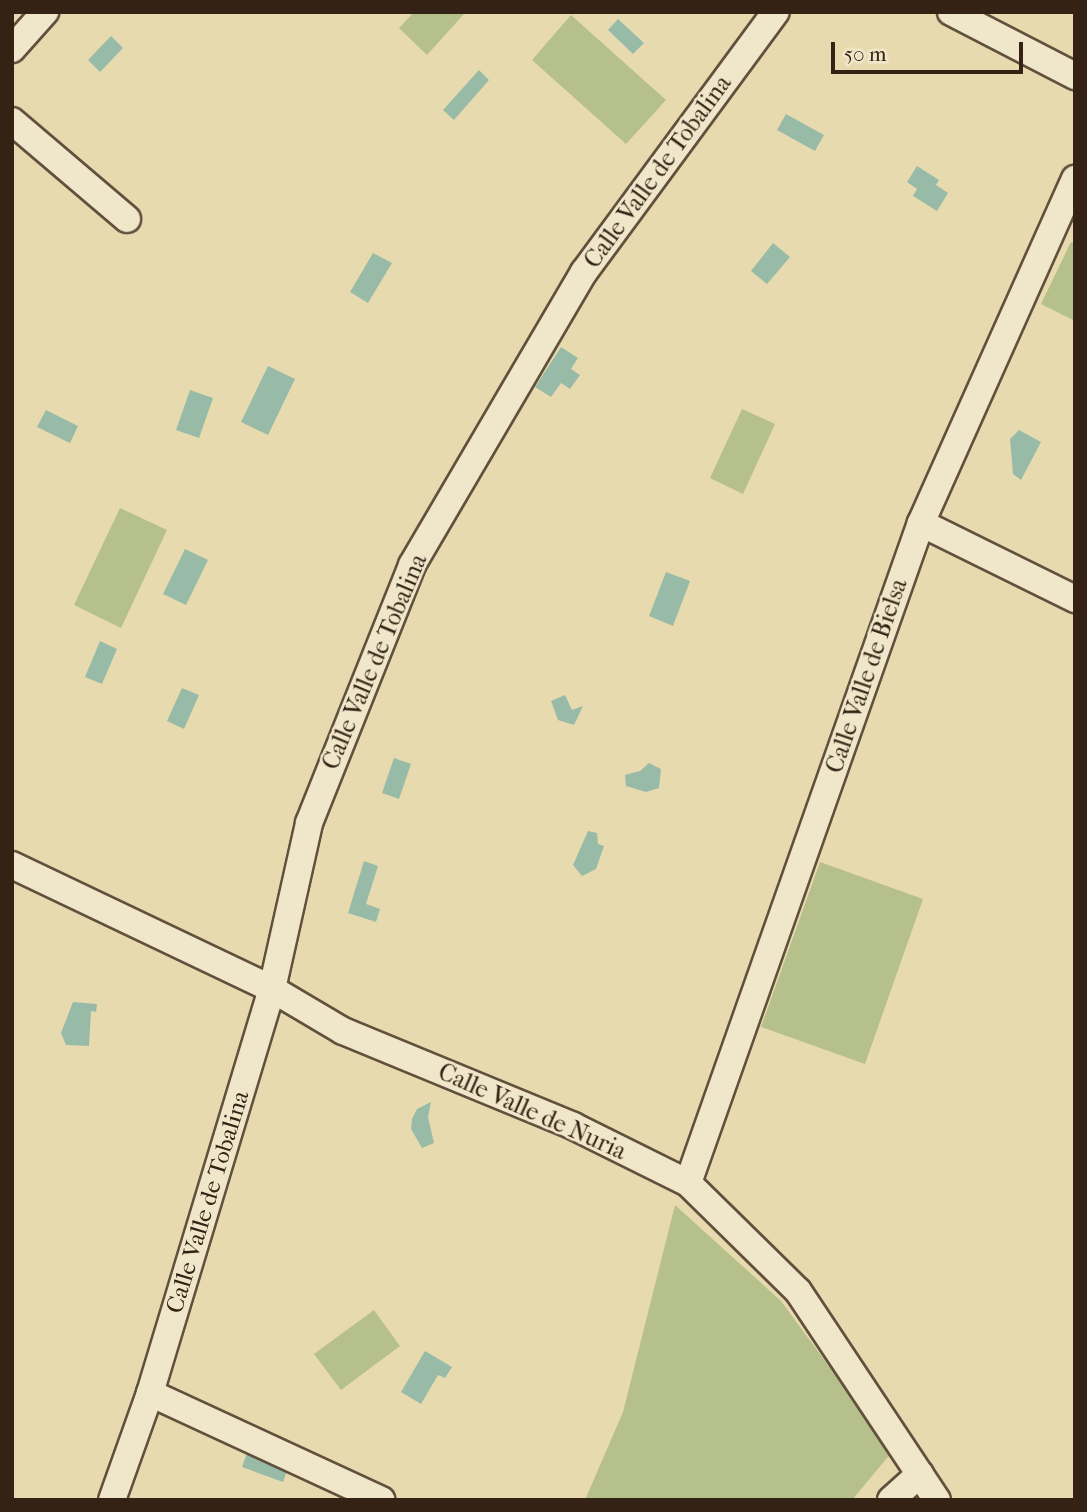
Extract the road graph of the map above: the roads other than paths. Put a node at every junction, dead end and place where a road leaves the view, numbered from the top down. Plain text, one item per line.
1 (45, 12) edge
2 (776, 12) edge
3 (951, 12) edge
4 (12, 49) edge
5 (1075, 76) edge
6 (12, 121) edge
7 (1075, 179) edge
8 (127, 219) dead end
9 (921, 523) junction
10 (1075, 599) edge
11 (12, 864) edge
12 (272, 989) junction
13 (688, 1183) junction
14 (150, 1393) junction
15 (920, 1474) junction
16 (112, 1500) edge
17 (382, 1500) edge
18 (891, 1500) edge
19 (937, 1500) edge

1 - 4 street
2 - 12 street, Calle Valle de Tobalina
3 - 5 street
6 - 8 street
7 - 9 street, Calle Valle de Bielsa
9 - 10 street
9 - 13 street, Calle Valle de Bielsa
11 - 12 street, Calle Valle de Nuria
12 - 13 street, Calle Valle de Nuria
12 - 14 street, Calle Valle de Tobalina
13 - 15 street, Calle Valle de Nuria
14 - 16 street, Calle Valle de Tobalina
14 - 17 street
15 - 18 street
15 - 19 street, Calle Valle de Nuria

